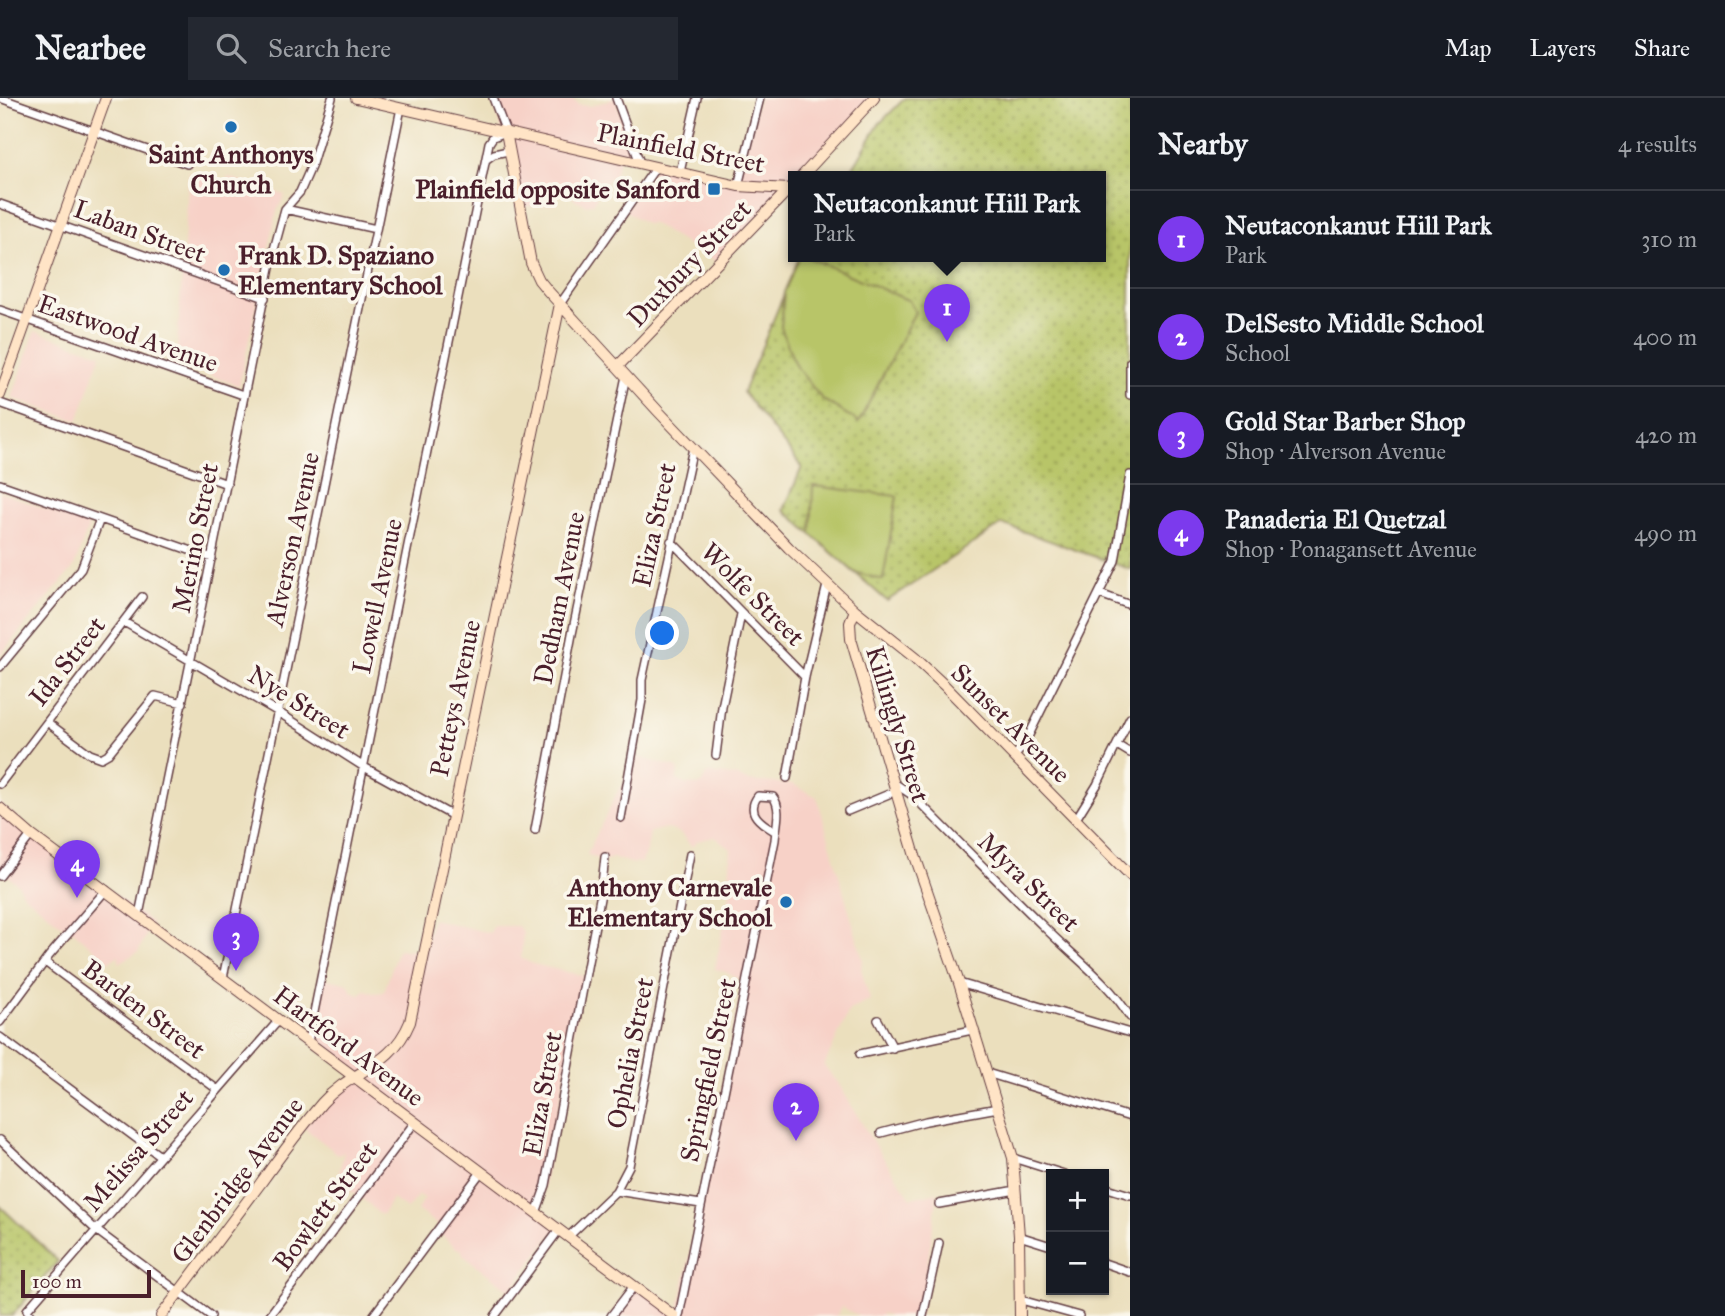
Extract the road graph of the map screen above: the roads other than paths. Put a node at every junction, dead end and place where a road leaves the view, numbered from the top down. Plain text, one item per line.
1 (0, 98) edge
2 (106, 98) edge
3 (332, 98) edge
4 (356, 98) edge
5 (494, 98) edge
6 (616, 98) edge
7 (697, 98) edge
8 (760, 98) edge
9 (874, 98) edge
10 (381, 101) edge
11 (401, 108) junction
12 (94, 131) junction
13 (506, 132) junction
14 (509, 151) junction
15 (486, 159) junction
16 (640, 163) junction
17 (187, 164) dead end
18 (656, 167) junction
19 (807, 171) edge
20 (680, 172) junction
21 (738, 186) junction
22 (788, 187) edge
23 (788, 190) edge
24 (0, 204) edge
25 (285, 209) junction
26 (62, 225) junction
27 (376, 229) junction
28 (265, 298) junction
29 (560, 304) junction
30 (0, 310) edge
31 (27, 319) junction
32 (1130, 362) edge
33 (618, 366) junction
34 (626, 375) junction
35 (0, 395) edge
36 (243, 395) junction
37 (1130, 395) edge
38 (0, 403) edge
39 (693, 447) junction
40 (1130, 475) edge
41 (0, 484) edge
42 (226, 484) junction
43 (100, 519) junction
44 (671, 541) junction
45 (212, 558) junction
46 (827, 585) junction
47 (1100, 594) junction
48 (142, 597) dead end
49 (1130, 606) edge
50 (855, 610) junction
51 (741, 614) junction
52 (124, 622) junction
53 (192, 662) junction
54 (0, 667) edge
55 (805, 677) junction
56 (183, 703) junction
57 (278, 712) junction
58 (1130, 718) edge
59 (47, 722) junction
60 (1117, 745) junction
61 (1130, 753) edge
62 (716, 755) dead end
63 (1014, 756) junction
64 (364, 766) junction
65 (786, 778) dead end
66 (0, 784) edge
67 (894, 787) junction
68 (0, 808) edge
69 (848, 811) dead end
70 (453, 816) junction
71 (621, 818) dead end
72 (1076, 819) junction
73 (535, 831) dead end
74 (776, 832) junction
75 (31, 835) junction
76 (690, 854) dead end
77 (605, 857) dead end
78 (1130, 875) edge
79 (0, 876) edge
80 (106, 890) junction
81 (139, 915) junction
82 (45, 962) junction
83 (223, 978) junction
84 (959, 984) junction
85 (1130, 1017) edge
86 (279, 1020) junction
87 (878, 1020) dead end
88 (0, 1022) edge
89 (972, 1030) junction
90 (1130, 1033) edge
91 (0, 1037) edge
92 (308, 1042) junction
93 (893, 1048) junction
94 (860, 1054) dead end
95 (987, 1073) junction
96 (355, 1077) junction
97 (218, 1090) junction
98 (998, 1108) junction
99 (1130, 1117) edge
100 (415, 1122) junction
101 (881, 1133) dead end
102 (0, 1140) edge
103 (160, 1156) junction
104 (1013, 1158) junction
105 (1048, 1169) edge
106 (481, 1172) junction
107 (1016, 1189) junction
108 (1109, 1189) edge
109 (616, 1191) junction
110 (1130, 1195) edge
111 (701, 1204) junction
112 (939, 1204) dead end
113 (536, 1213) junction
114 (96, 1230) junction
115 (564, 1233) junction
116 (1019, 1236) junction
117 (939, 1243) dead end
118 (1046, 1244) edge
119 (1109, 1265) edge
120 (1130, 1272) edge
121 (634, 1286) junction
122 (179, 1292) junction
123 (1021, 1300) junction
124 (31, 1312) edge
125 (161, 1316) edge
126 (211, 1316) edge
127 (269, 1316) edge
128 (373, 1316) edge
129 (495, 1316) edge
130 (611, 1316) edge
131 (676, 1316) edge
132 (923, 1316) edge
133 (1020, 1316) edge
134 (1079, 1316) edge

1 - 12 street
2 - 12 main road
3 - 25 street, Merino Street
4 - 10 main road, Plainfield Street
5 - 13 street
6 - 16 street
7 - 20 street
8 - 21 street
9 - 19 main road, Plainfield Street
10 - 11 main road, Plainfield Street
11 - 13 main road, Plainfield Street
11 - 27 street, Alverson Avenue
12 - 17 street
12 - 26 main road
13 - 14 main road
13 - 15 street, Lowell Avenue
13 - 16 main road, Plainfield Street
14 - 15 street
14 - 29 main road
15 - 64 street, Lowell Avenue
16 - 18 main road, Plainfield Street
18 - 20 main road, Plainfield Street
18 - 29 street
20 - 21 main road, Plainfield Street
21 - 22 main road, Plainfield Street
23 - 33 main road, Duxbury Street
24 - 26 street, Laban Street
25 - 27 street
25 - 28 street, Merino Street
26 - 28 street, Laban Street
26 - 31 main road
27 - 57 street, Alverson Avenue
28 - 36 street, Merino Street
29 - 33 main road
29 - 70 main road, Petteys Avenue
30 - 31 street, Eastwood Avenue
31 - 35 main road
31 - 36 street, Eastwood Avenue
32 - 37 street
33 - 34 main road
34 - 39 main road
34 - 73 street, Dedham Avenue
36 - 42 street, Merino Street
38 - 42 street
39 - 44 street, Eliza Street
39 - 46 main road
40 - 47 street
41 - 43 street
42 - 45 street, Merino Street
43 - 45 street
43 - 54 street
44 - 51 street, Wolfe Street
44 - 71 street, Eliza Street
45 - 53 street, Merino Street
46 - 50 main road
46 - 55 street
47 - 49 street
47 - 63 street
48 - 52 street, Ida Street
50 - 63 main road, Sunset Avenue
50 - 67 main road, Killingly Street
51 - 55 street, Wolfe Street
51 - 62 street
52 - 53 street, Nye Street
52 - 59 street, Ida Street
53 - 56 street, Merino Street
53 - 57 street, Nye Street
55 - 65 street
56 - 59 street
56 - 81 street, Merino Street
57 - 64 street, Nye Street
57 - 83 street, Alverson Avenue
58 - 60 street
59 - 66 street, Ida Street
60 - 61 street
60 - 72 street
63 - 72 main road, Sunset Avenue
64 - 70 street, Nye Street
64 - 92 street, Lowell Avenue
67 - 69 street
67 - 84 main road, Killingly Street
67 - 85 street, Myra Street
68 - 75 main road, Hartford Avenue
70 - 96 main road, Petteys Avenue
72 - 78 main road, Sunset Avenue
74 - 74 street, Springfield Street
74 - 111 street, Springfield Street
75 - 79 street
75 - 80 main road, Hartford Avenue
76 - 109 street, Ophelia Street
77 - 113 street, Eliza Street
80 - 81 main road, Hartford Avenue
80 - 82 street
81 - 83 main road, Hartford Avenue
82 - 88 street
82 - 97 street, Barden Street
83 - 86 main road, Hartford Avenue
84 - 89 main road, Killingly Street
84 - 90 street
86 - 92 main road, Hartford Avenue
86 - 97 street, Melissa Street
87 - 93 street
89 - 93 street
89 - 95 main road, Killingly Street
91 - 103 street
92 - 96 main road, Hartford Avenue
93 - 94 street
95 - 98 main road, Killingly Street
95 - 99 street
96 - 100 main road, Hartford Avenue
96 - 122 main road, Glenbridge Avenue
97 - 103 street, Melissa Street
98 - 101 street
98 - 104 main road, Killingly Street
100 - 106 main road, Hartford Avenue
100 - 127 street, Bowlett Street
102 - 114 street
103 - 114 street, Melissa Street
104 - 105 street
104 - 107 main road, Killingly Street
106 - 113 main road, Hartford Avenue
106 - 128 street
107 - 112 street
107 - 116 main road, Killingly Street
108 - 110 street
109 - 111 street
109 - 115 street, Ophelia Street
111 - 131 street, Springfield Street
113 - 115 main road, Hartford Avenue
114 - 122 street
114 - 124 street, Melissa Street
115 - 121 main road, Hartford Avenue
115 - 129 street, Ophelia Street
116 - 118 street
116 - 123 main road, Killingly Street
117 - 132 street
119 - 120 street
121 - 130 street
121 - 131 main road, Hartford Avenue
122 - 125 main road, Glenbridge Avenue
122 - 126 street
123 - 133 main road, Killingly Street
123 - 134 street

